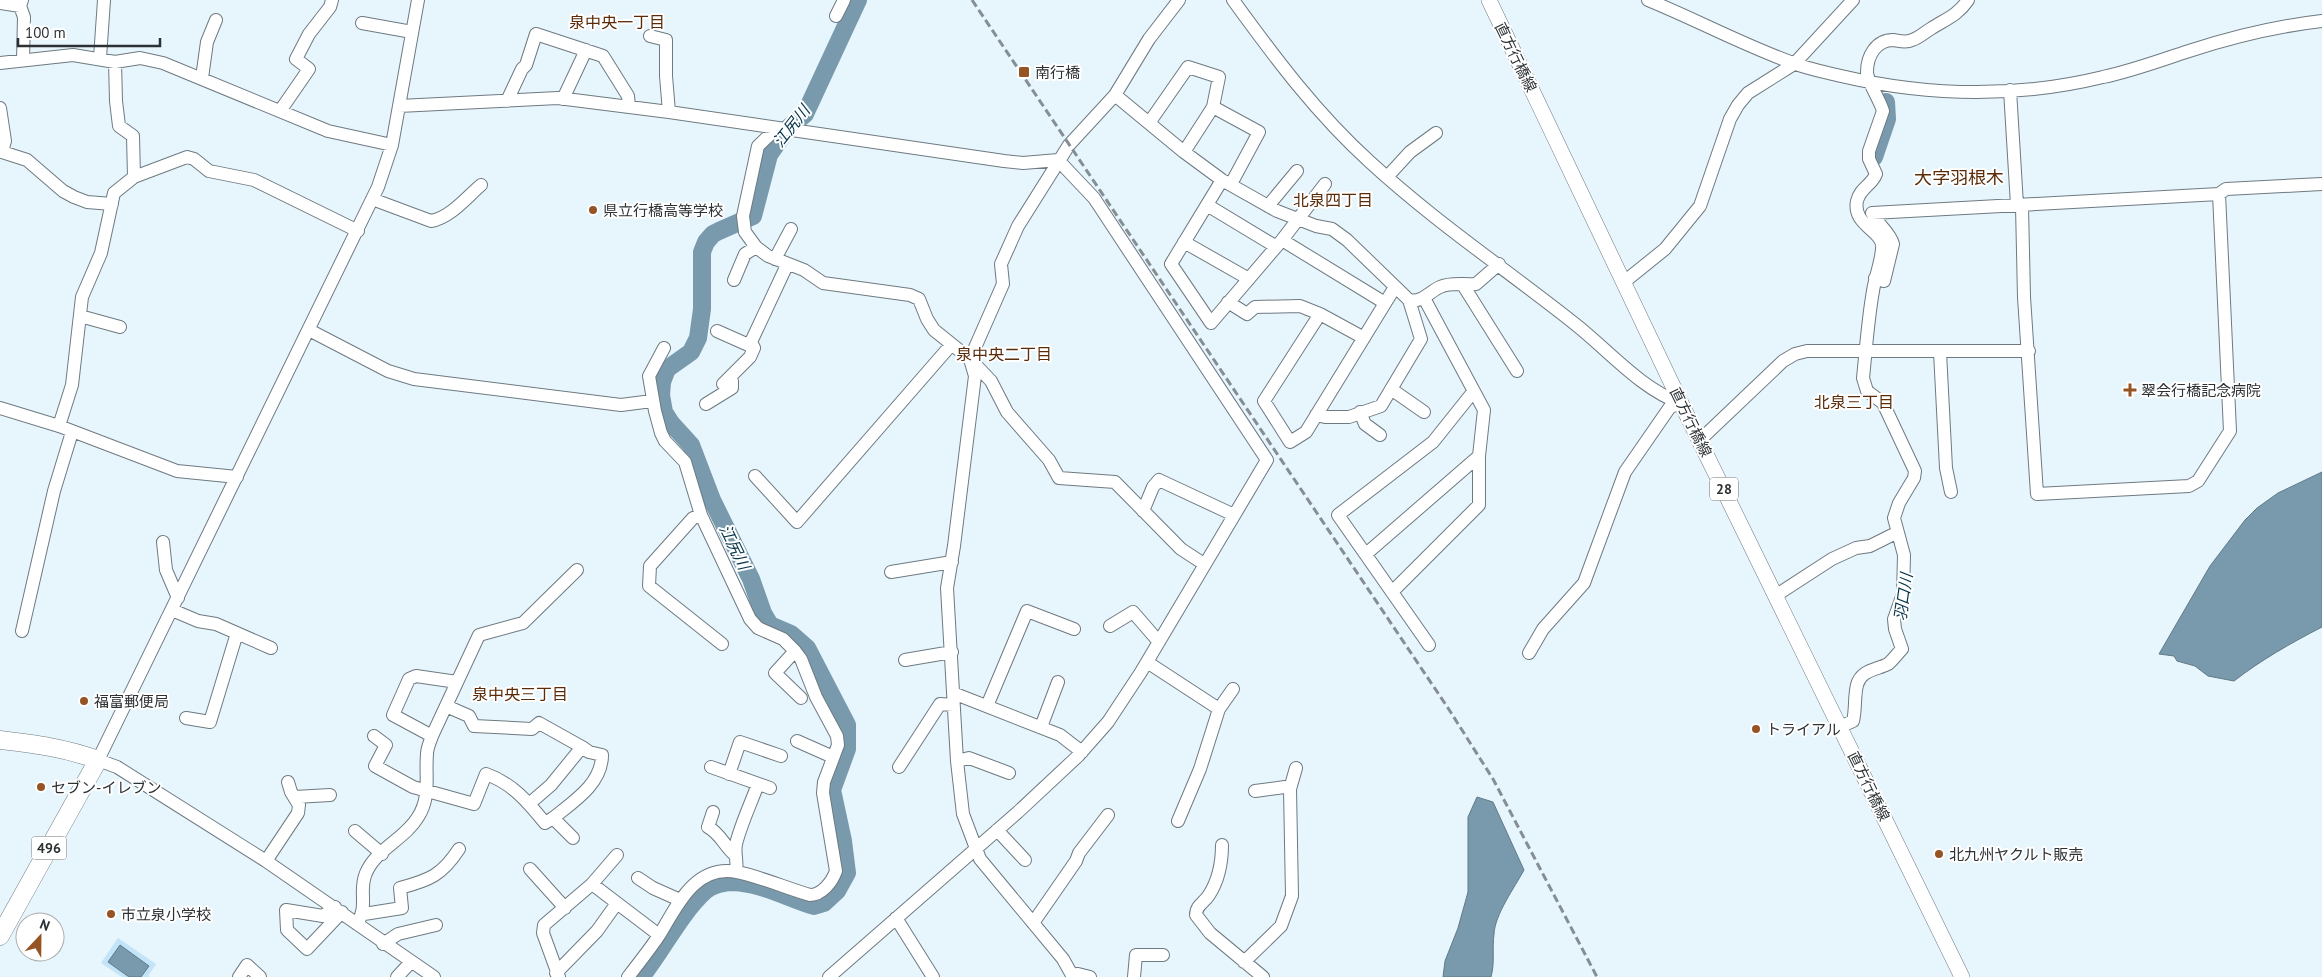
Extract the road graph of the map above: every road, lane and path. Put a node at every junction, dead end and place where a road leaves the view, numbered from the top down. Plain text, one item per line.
1 (104, 0) edge
2 (332, 0) edge
3 (418, 0) edge
4 (1179, 0) edge
5 (1233, 0) edge
6 (1489, 0) edge
7 (1648, 0) edge
8 (1853, 0) edge
9 (1968, 0) edge
10 (0, 3) edge
11 (21, 3) edge
12 (216, 20) dead end
13 (2322, 21) edge
14 (362, 23) dead end
15 (412, 32) junction
16 (650, 36) dead end
17 (586, 50) junction
18 (100, 58) junction
19 (23, 60) junction
20 (0, 62) edge
21 (115, 62) junction
22 (1794, 64) junction
23 (202, 78) junction
24 (1872, 83) junction
25 (2010, 90) junction
26 (1115, 95) junction
27 (563, 99) junction
28 (508, 100) junction
29 (399, 106) junction
30 (629, 106) junction
31 (1213, 107) junction
32 (0, 108) edge
33 (280, 111) junction
34 (669, 112) junction
35 (1150, 123) junction
36 (776, 129) junction
37 (1436, 133) dead end
38 (392, 145) junction
39 (1, 152) edge
40 (1184, 152) junction
41 (1058, 160) junction
42 (1297, 170) dead end
43 (134, 177) junction
44 (1387, 177) junction
45 (1226, 182) junction
46 (1325, 184) dead end
47 (2322, 184) edge
48 (481, 185) dead end
49 (2219, 194) junction
50 (372, 200) junction
51 (112, 204) junction
52 (1207, 205) junction
53 (2019, 205) junction
54 (1268, 206) junction
55 (1296, 219) junction
56 (791, 229) dead end
57 (358, 231) junction
58 (1184, 242) junction
59 (1278, 243) junction
60 (756, 247) junction
61 (775, 259) junction
62 (1499, 264) junction
63 (787, 265) junction
64 (1875, 278) junction
65 (1248, 279) junction
66 (734, 280) dead end
67 (1624, 282) junction
68 (1464, 285) junction
69 (1395, 287) junction
70 (1424, 298) junction
71 (1409, 300) junction
72 (1228, 302) junction
73 (1385, 303) junction
74 (1320, 314) junction
75 (80, 316) junction
76 (120, 327) dead end
77 (308, 330) junction
78 (717, 331) dead end
79 (1364, 338) junction
80 (951, 345) junction
81 (753, 347) junction
82 (664, 348) dead end
83 (1866, 351) junction
84 (2029, 351) junction
85 (1940, 352) junction
86 (970, 359) junction
87 (1517, 371) dead end
88 (1391, 389) junction
89 (1473, 392) junction
90 (652, 402) junction
91 (1681, 403) junction
92 (706, 404) dead end
93 (0, 408) edge
94 (1360, 412) junction
95 (1424, 412) dead end
96 (1316, 415) junction
97 (60, 426) junction
98 (72, 432) junction
99 (1380, 435) dead end
100 (1700, 440) junction
101 (1479, 456) junction
102 (755, 476) dead end
103 (237, 477) junction
104 (1951, 492) dead end
105 (1143, 510) junction
106 (701, 514) junction
107 (1234, 515) junction
108 (1894, 534) dead end
109 (162, 542) dead end
110 (1366, 554) junction
111 (952, 562) junction
112 (1204, 564) junction
113 (576, 570) dead end
114 (891, 572) dead end
115 (1393, 591) junction
116 (1775, 596) junction
117 (178, 598) junction
118 (172, 610) junction
119 (1110, 626) dead end
120 (1074, 629) dead end
121 (22, 631) dead end
122 (237, 634) junction
123 (1159, 642) junction
124 (722, 644) dead end
125 (1429, 645) dead end
126 (271, 648) dead end
127 (795, 651) junction
128 (952, 652) junction
129 (1529, 653) dead end
130 (905, 660) dead end
131 (1147, 662) junction
132 (457, 682) junction
133 (1058, 682) dead end
134 (1233, 689) dead end
135 (800, 698) dead end
136 (953, 699) junction
137 (446, 706) junction
138 (988, 706) junction
139 (1219, 709) junction
140 (186, 718) dead end
141 (1041, 727) junction
142 (1840, 727) junction
143 (374, 736) dead end
144 (432, 736) junction
145 (0, 740) edge
146 (797, 741) dead end
147 (582, 747) junction
148 (1082, 752) junction
149 (781, 756) dead end
150 (834, 757) junction
151 (98, 760) junction
152 (957, 761) junction
153 (898, 767) dead end
154 (711, 768) dead end
155 (1296, 768) dead end
156 (1009, 773) dead end
157 (729, 774) junction
158 (288, 782) dead end
159 (758, 784) junction
160 (770, 788) dead end
161 (1290, 789) junction
162 (1255, 791) dead end
163 (428, 793) junction
164 (330, 795) dead end
165 (295, 797) junction
166 (529, 804) junction
167 (713, 812) dead end
168 (1108, 815) dead end
169 (553, 818) junction
170 (1178, 821) dead end
171 (997, 830) junction
172 (355, 831) dead end
173 (573, 838) dead end
174 (1222, 845) dead end
175 (975, 848) junction
176 (459, 849) dead end
177 (382, 854) junction
178 (617, 855) dead end
179 (735, 855) junction
180 (1025, 860) dead end
181 (266, 861) junction
182 (530, 869) dead end
183 (736, 872) junction
184 (638, 878) dead end
185 (592, 884) junction
186 (680, 900) junction
187 (617, 903) junction
188 (565, 908) junction
189 (896, 918) junction
190 (360, 919) junction
191 (1033, 924) junction
192 (436, 925) dead end
193 (659, 935) junction
194 (0, 936) edge
195 (383, 944) junction
196 (1163, 955) dead end
197 (411, 962) junction
198 (1244, 962) junction
199 (837, 974) edge
200 (557, 975) edge
201 (1073, 976) edge
202 (239, 977) edge
203 (260, 977) edge
204 (397, 977) edge
205 (434, 977) edge
206 (628, 977) edge
207 (933, 977) edge
208 (1090, 977) edge
209 (1134, 977) edge
210 (1263, 977) edge
211 (1962, 977) edge

1 - 18 street
2 - 33 street
3 - 15 street
4 - 26 street
5 - 44 street
6 - 67 main road, 直方行橋線 / 28
7 - 22 street
8 - 22 street
9 - 24 street
10 - 11 street
11 - 19 street
12 - 23 street
13 - 25 street
14 - 15 street
15 - 29 street
16 - 34 street
17 - 27 street
17 - 28 street
17 - 30 street
18 - 19 street
18 - 21 street
19 - 20 street
21 - 23 street
21 - 43 street
22 - 24 street
22 - 67 street
23 - 33 street
24 - 25 street
24 - 64 street
25 - 53 street
26 - 35 street
26 - 41 street
27 - 28 street
27 - 30 street
28 - 29 street
29 - 38 street
30 - 34 street
31 - 35 street
31 - 40 street
31 - 45 street
32 - 39 street
33 - 38 street
34 - 36 street
35 - 40 street
36 - 41 street
36 - 60 street
37 - 44 street
38 - 50 street
39 - 51 street
40 - 45 street
41 - 86 street
41 - 107 street
42 - 54 street
43 - 51 street
43 - 57 street
44 - 62 street
45 - 52 street
45 - 54 street
46 - 55 street
47 - 49 street
48 - 50 street
49 - 53 street
49 - 84 street
50 - 57 street
51 - 75 street
52 - 58 street
52 - 59 street
53 - 64 street
53 - 84 street
54 - 55 street
55 - 59 street
55 - 69 street
56 - 61 street
57 - 77 street
58 - 65 street
58 - 72 street
59 - 65 street
59 - 73 street
60 - 61 street
60 - 66 street
61 - 63 street
62 - 68 street
62 - 91 street
63 - 80 street
63 - 81 street
64 - 83 street
65 - 72 street
67 - 91 main road, 直方行橋線 / 28
68 - 70 street
68 - 87 street
69 - 71 street
69 - 73 street
70 - 71 street
70 - 89 street
71 - 88 street
72 - 74 street
73 - 79 street
74 - 79 street
74 - 96 street
75 - 76 street
75 - 97 street
77 - 90 street
77 - 103 street
78 - 81 street
79 - 96 street
80 - 86 street
80 - 102 street
81 - 92 street
82 - 90 street
83 - 85 street
83 - 100 street
83 - 142 street
84 - 85 street
85 - 104 street
86 - 105 street
86 - 111 street
88 - 94 street
88 - 95 street
89 - 101 street
89 - 110 street
90 - 106 street
91 - 100 main road, 直方行橋線 / 28
91 - 129 street
93 - 97 street
94 - 96 street
94 - 99 street
97 - 98 street
98 - 103 street
98 - 121 street
100 - 116 main road, 直方行橋線 / 28
101 - 110 street
101 - 115 street
103 - 117 street
105 - 107 street
105 - 112 street
106 - 124 street
106 - 127 street
107 - 112 street
108 - 116 street
109 - 117 street
110 - 115 street
111 - 114 street
111 - 128 street
112 - 123 street
113 - 132 street
115 - 125 street
116 - 142 main road, 直方行橋線 / 28
117 - 118 street
118 - 122 street
118 - 151 street
119 - 123 street
120 - 138 street
122 - 126 street
122 - 140 street
123 - 131 street
127 - 135 street
127 - 150 street
128 - 130 street
128 - 136 street
131 - 139 street
131 - 148 street
132 - 137 street
132 - 144 street
133 - 141 street
134 - 139 street
136 - 138 street
136 - 152 street
136 - 153 street
137 - 144 street
137 - 147 street
138 - 141 street
139 - 170 street
141 - 148 street
142 - 211 main road, 直方行橋線 / 28
143 - 163 street
144 - 163 street
145 - 151 highway
146 - 150 street
147 - 166 street
147 - 169 street
148 - 171 street
149 - 157 street
150 - 183 street
151 - 181 street
151 - 194 highway, 496
152 - 156 street
152 - 175 street
154 - 157 street
155 - 161 street
157 - 159 street
158 - 165 street
159 - 160 street
159 - 179 street
161 - 162 street
161 - 198 street
163 - 166 street
163 - 177 street
164 - 165 street
165 - 181 street
166 - 169 street
167 - 179 street
168 - 191 street
169 - 173 street
171 - 175 street
171 - 180 street
172 - 177 street
174 - 198 street
175 - 189 street
175 - 191 street
176 - 190 street
177 - 190 street
178 - 185 street
179 - 183 street
181 - 190 street
182 - 188 street
183 - 186 street
184 - 186 street
185 - 187 street
185 - 188 street
186 - 193 street
187 - 193 street
187 - 200 street
188 - 200 street
189 - 199 street
189 - 207 street
190 - 195 street
191 - 201 street
192 - 195 street
193 - 206 street
195 - 197 street
196 - 209 street
197 - 204 street
197 - 205 street
198 - 210 street
201 - 208 street
202 - 203 street

